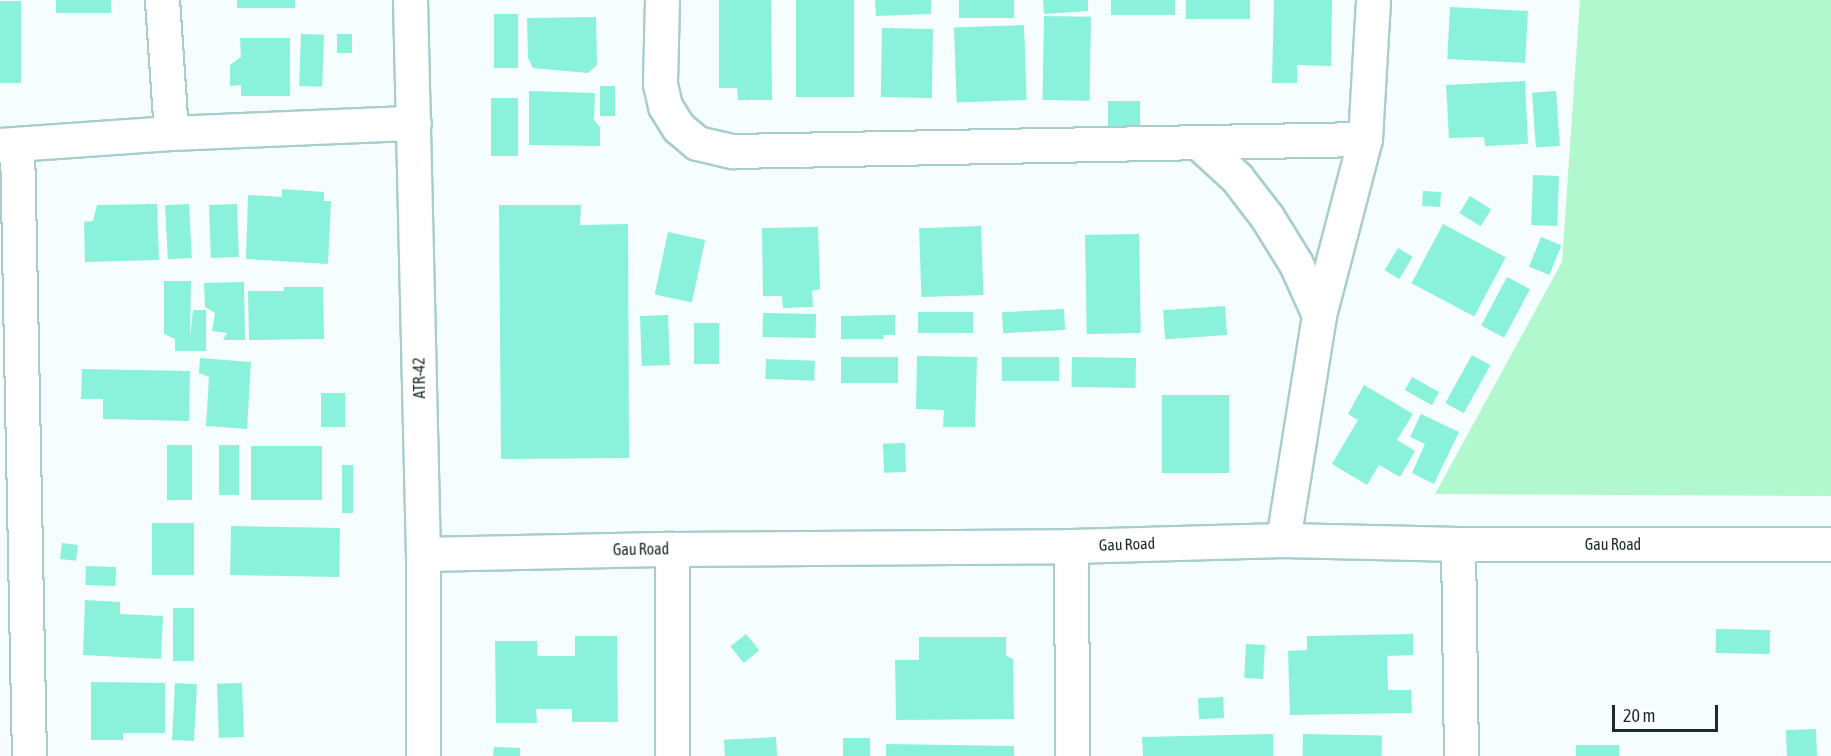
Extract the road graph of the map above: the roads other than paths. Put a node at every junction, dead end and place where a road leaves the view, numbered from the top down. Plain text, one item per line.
1 (162, 0) edge
2 (410, 0) edge
3 (662, 0) edge
4 (1373, 0) edge
5 (414, 123) junction
6 (171, 133) junction
7 (1365, 139) junction
8 (1198, 142) junction
9 (8, 145) edge
10 (1319, 315) junction
11 (1283, 540) junction
12 (1458, 544) junction
13 (1831, 544) edge
14 (1071, 546) junction
15 (672, 549) junction
16 (423, 554) junction
17 (29, 756) edge
18 (423, 756) edge
19 (672, 756) edge
20 (1072, 756) edge
21 (1461, 756) edge

1 - 6 street
2 - 5 street, ATR-42
3 - 8 street
4 - 7 street
5 - 6 street
5 - 16 street, ATR-42
6 - 9 street
7 - 8 street
7 - 10 street
8 - 10 street
9 - 17 street
10 - 11 street
11 - 12 street, Gau Road
11 - 14 street, Gau Road
12 - 13 street, Gau Road
12 - 21 street
14 - 15 street, Gau Road
14 - 20 street
15 - 16 street, Gau Road
15 - 19 street
16 - 18 street, ATR-42

